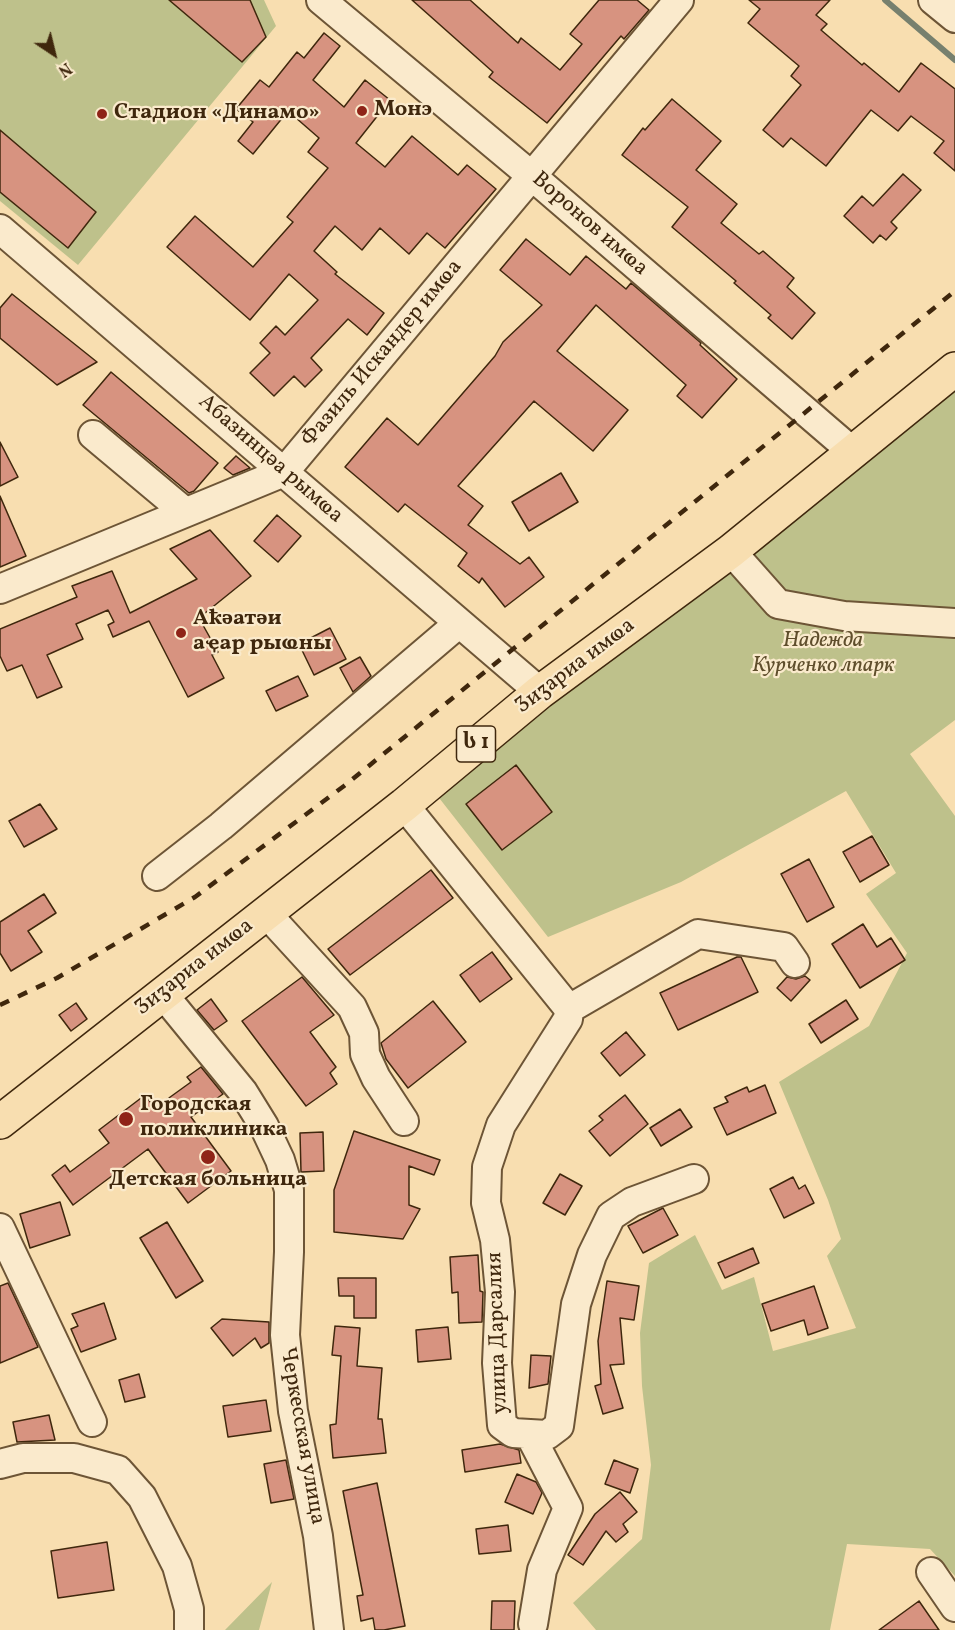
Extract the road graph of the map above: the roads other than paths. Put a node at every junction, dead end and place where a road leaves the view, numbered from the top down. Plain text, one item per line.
1 (321, 0) edge
2 (679, 0) edge
3 (933, 0) edge
4 (955, 18) edge
5 (533, 177) junction
6 (0, 229) edge
7 (955, 369) edge
8 (93, 435) dead end
9 (854, 453) junction
10 (284, 472) junction
11 (185, 512) junction
12 (731, 551) junction
13 (0, 589) edge
14 (955, 623) edge
15 (458, 624) junction
16 (540, 692) junction
17 (404, 805) junction
18 (157, 876) dead end
19 (266, 913) junction
20 (795, 963) dead end
21 (162, 993) junction
22 (568, 1009) junction
23 (404, 1121) dead end
24 (0, 1122) edge
25 (694, 1179) dead end
26 (0, 1228) edge
27 (92, 1422) dead end
28 (530, 1436) junction
29 (0, 1464) edge
30 (931, 1572) dead end
31 (955, 1607) edge
32 (532, 1624) dead end
33 (189, 1630) edge
34 (329, 1630) edge

1 - 5 street, Воронов имҩа
2 - 5 street, Фазиль Искандер имҩа
3 - 4 street
5 - 9 street, Воронов имҩа
5 - 10 street, Фазиль Искандер имҩа
6 - 10 street, Абазинцәа рымҩа
7 - 9 highway, Ӡиӡариа имҩа / ს 1
8 - 11 street
9 - 12 highway, Ӡиӡариа имҩа / ს 1
10 - 11 street, Фазиль Искандер имҩа
10 - 15 street, Абазинцәа рымҩа
11 - 13 street, Фазиль Искандер имҩа
12 - 14 street
12 - 16 highway, Ӡиӡариа имҩа / ს 1
15 - 16 street, Абазинцәа рымҩа
15 - 18 street
16 - 17 highway, Ӡиӡариа имҩа / ს 1
17 - 19 highway, Ӡиӡариа имҩа / ს 1
17 - 22 street
19 - 21 highway, Ӡиӡариа имҩа / ს 1
19 - 23 street
20 - 22 street
21 - 24 highway, Ӡиӡариа имҩа / ს 1
21 - 34 street, Черкесская улица
22 - 28 street, улица Дарсалия
25 - 28 street, улица Дарсалия
26 - 27 street
28 - 32 street
29 - 33 street
30 - 31 street

